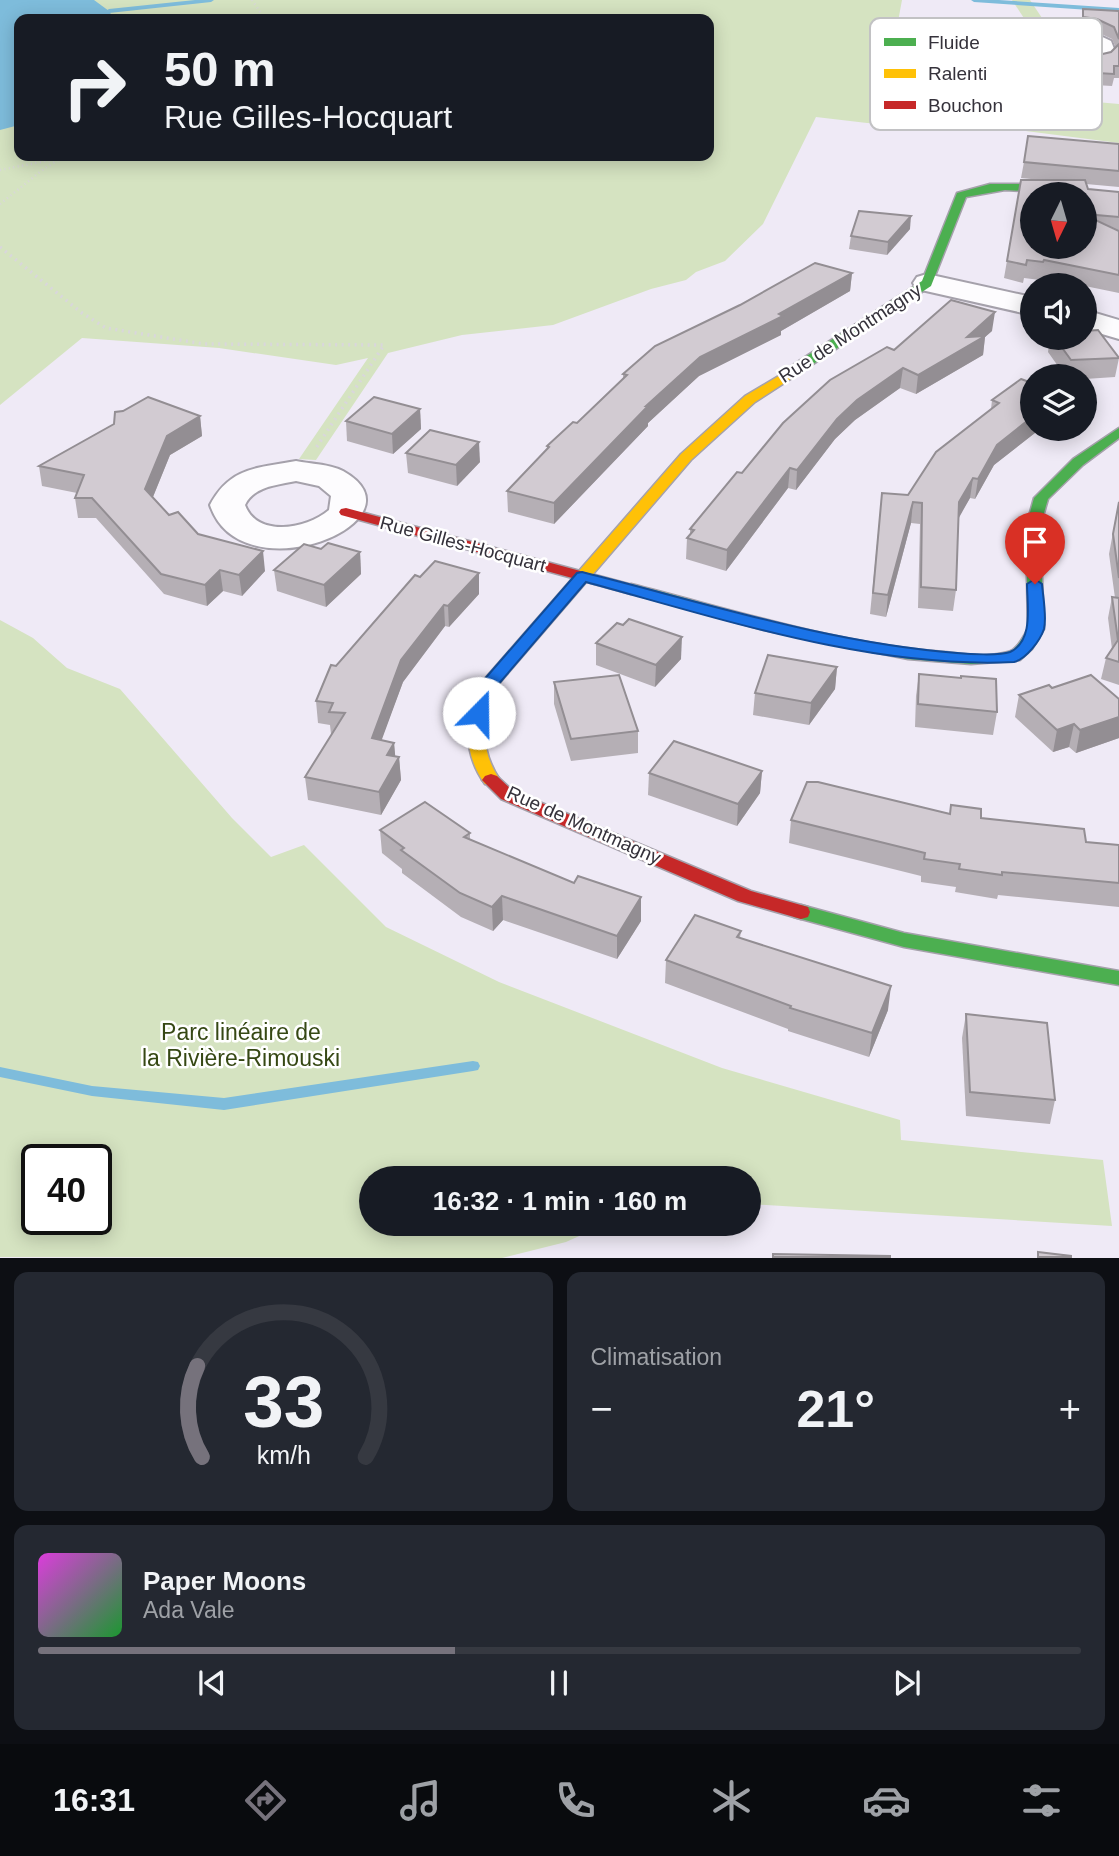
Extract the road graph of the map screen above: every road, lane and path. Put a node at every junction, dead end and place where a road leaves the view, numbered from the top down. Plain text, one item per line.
1 (46, 161) edge
2 (58, 161) edge
3 (0, 170) edge
4 (1020, 189) edge
5 (0, 204) edge
6 (0, 247) edge
7 (927, 283) junction
8 (1020, 303) edge
9 (1097, 322) edge
10 (1119, 330) edge
11 (1119, 432) edge
12 (299, 472) junction
13 (346, 512) junction
14 (582, 576) junction
15 (1119, 978) edge

1 - 3 path
2 - 5 path
4 - 7 street, Rue de Montmagny
6 - 12 path
7 - 8 street
7 - 14 street, Rue de Montmagny
9 - 10 street
11 - 14 street, Rue Gilles-Hocquart
12 - 13 street
12 - 13 street
13 - 14 street, Rue Gilles-Hocquart
14 - 15 street, Rue de Montmagny

